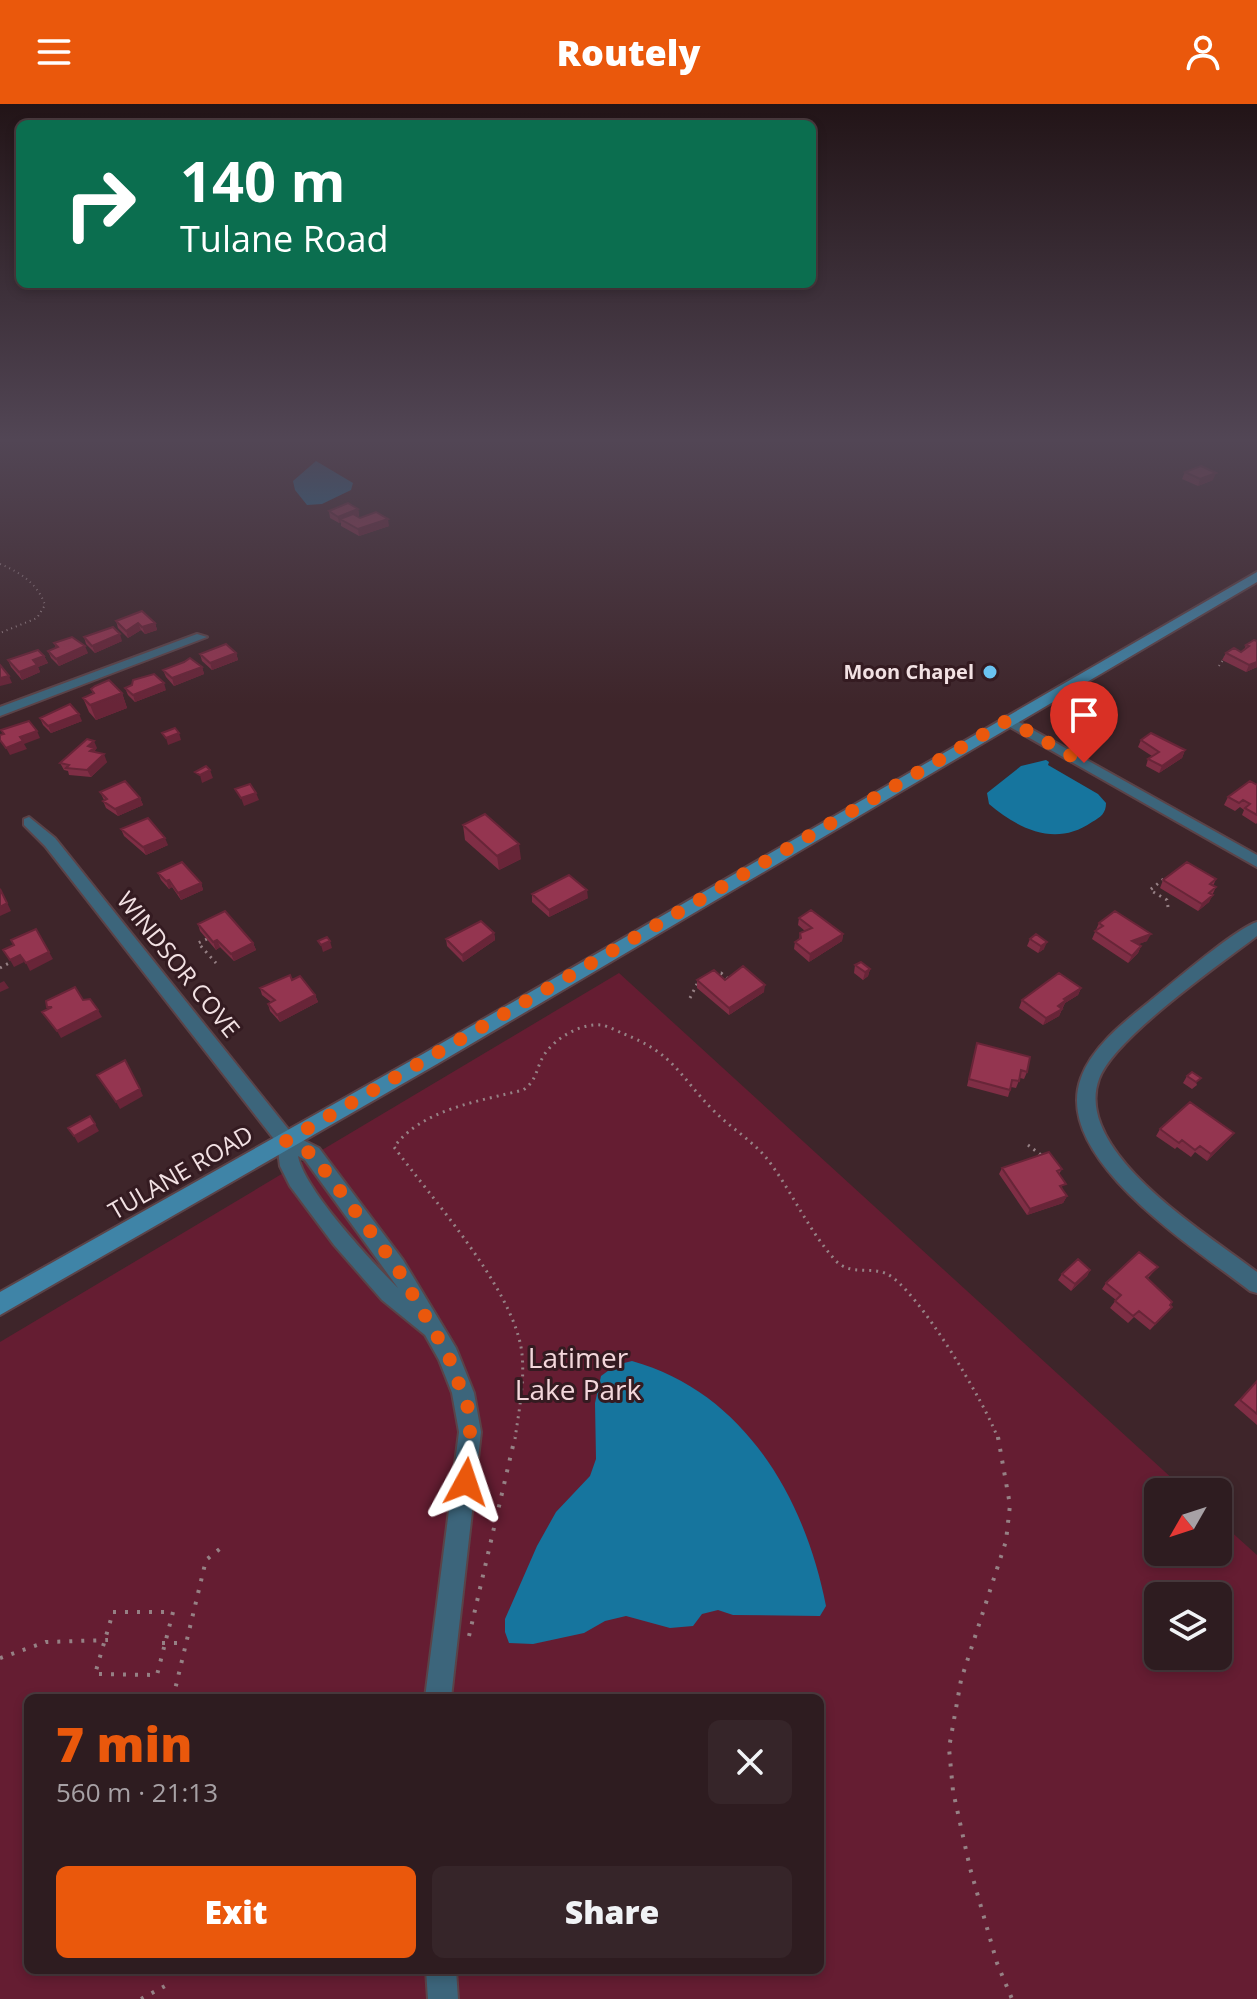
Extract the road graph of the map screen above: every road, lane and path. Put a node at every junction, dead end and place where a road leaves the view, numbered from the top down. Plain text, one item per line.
1 (0, 564) edge
2 (1257, 576) edge
3 (0, 633) edge
4 (201, 637) dead end
5 (1231, 653) edge
6 (1219, 666) dead end
7 (0, 712) edge
8 (1008, 720) junction
9 (29, 822) dead end
10 (1257, 862) edge
11 (1170, 880) edge
12 (1168, 907) dead end
13 (1257, 928) edge
14 (207, 939) edge
15 (11, 962) edge
16 (216, 963) dead end
17 (0, 968) edge
18 (731, 981) edge
19 (690, 998) dead end
20 (286, 1141) junction
21 (1028, 1145) dead end
22 (1047, 1157) edge
23 (1257, 1284) edge
24 (0, 1304) edge
25 (221, 1548) dead end
26 (106, 1640) junction
27 (163, 1643) junction
28 (186, 1643) junction
29 (444, 1645) junction
30 (0, 1658) edge
31 (174, 1694) edge
32 (438, 1694) edge
33 (441, 1974) edge
34 (165, 1986) dead end
35 (141, 1999) edge
36 (443, 1999) edge
37 (1012, 1999) edge

1 - 3 path
2 - 8 street, TULANE ROAD
4 - 7 street
5 - 6 path
8 - 10 street
8 - 20 street, TULANE ROAD
9 - 20 street, WINDSOR COVE
11 - 12 path
13 - 23 street
14 - 16 path
15 - 17 path
18 - 19 path
20 - 24 street, TULANE ROAD
20 - 29 street
21 - 22 path
25 - 28 path
26 - 27 path
26 - 27 path
26 - 30 path
27 - 28 path
28 - 31 path
29 - 32 street
29 - 37 path
33 - 36 street
34 - 35 path

